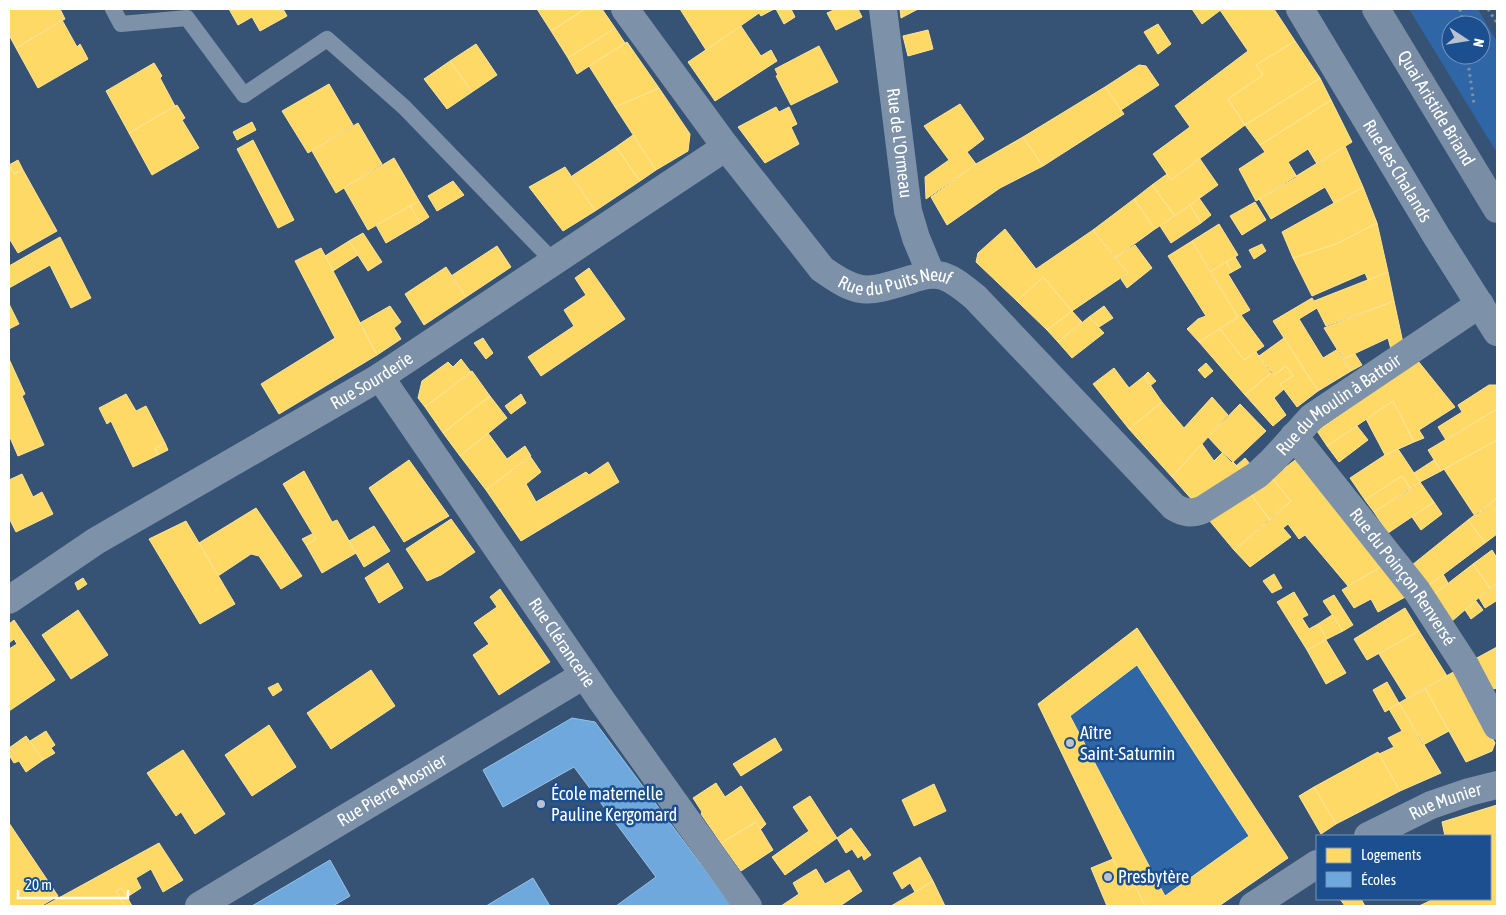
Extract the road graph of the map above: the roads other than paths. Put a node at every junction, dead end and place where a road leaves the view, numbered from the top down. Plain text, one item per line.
1 (113, 9) edge
2 (625, 9) edge
3 (883, 9) edge
4 (1300, 9) edge
5 (1376, 9) edge
6 (726, 147) junction
7 (1497, 209) edge
8 (554, 262) junction
9 (931, 274) junction
10 (1480, 304) junction
11 (1497, 332) edge
12 (380, 377) junction
13 (1294, 436) junction
14 (1202, 510) joint
15 (9, 600) edge
16 (584, 675) junction
17 (1497, 726) edge
18 (1497, 785) edge
19 (1370, 835) edge
20 (1316, 865) edge
21 (199, 906) edge
22 (748, 906) edge
23 (1253, 906) edge

1 - 8 lane
2 - 6 street, Rue du Puits Neuf
3 - 9 street, Rue de L'Ormeau
4 - 10 street, Rue des Chalands
5 - 7 main road, Quai Aristide Briand
6 - 8 street, Rue Sourderie
6 - 9 street, Rue du Puits Neuf
8 - 12 street, Rue Sourderie
9 - 14 street, Rue du Puits Neuf
10 - 11 street, Rue des Chalands
10 - 13 street, Rue du Moulin à Battoir
12 - 15 street, Rue Sourderie
12 - 16 street, Rue Clérancerie
13 - 14 street, Rue du Moulin à Battoir
13 - 17 street, Rue du Poinçon Renversé
16 - 21 street, Rue Pierre Mosnier
16 - 22 street, Rue Clérancerie
18 - 19 street, Rue Munier
20 - 23 street

